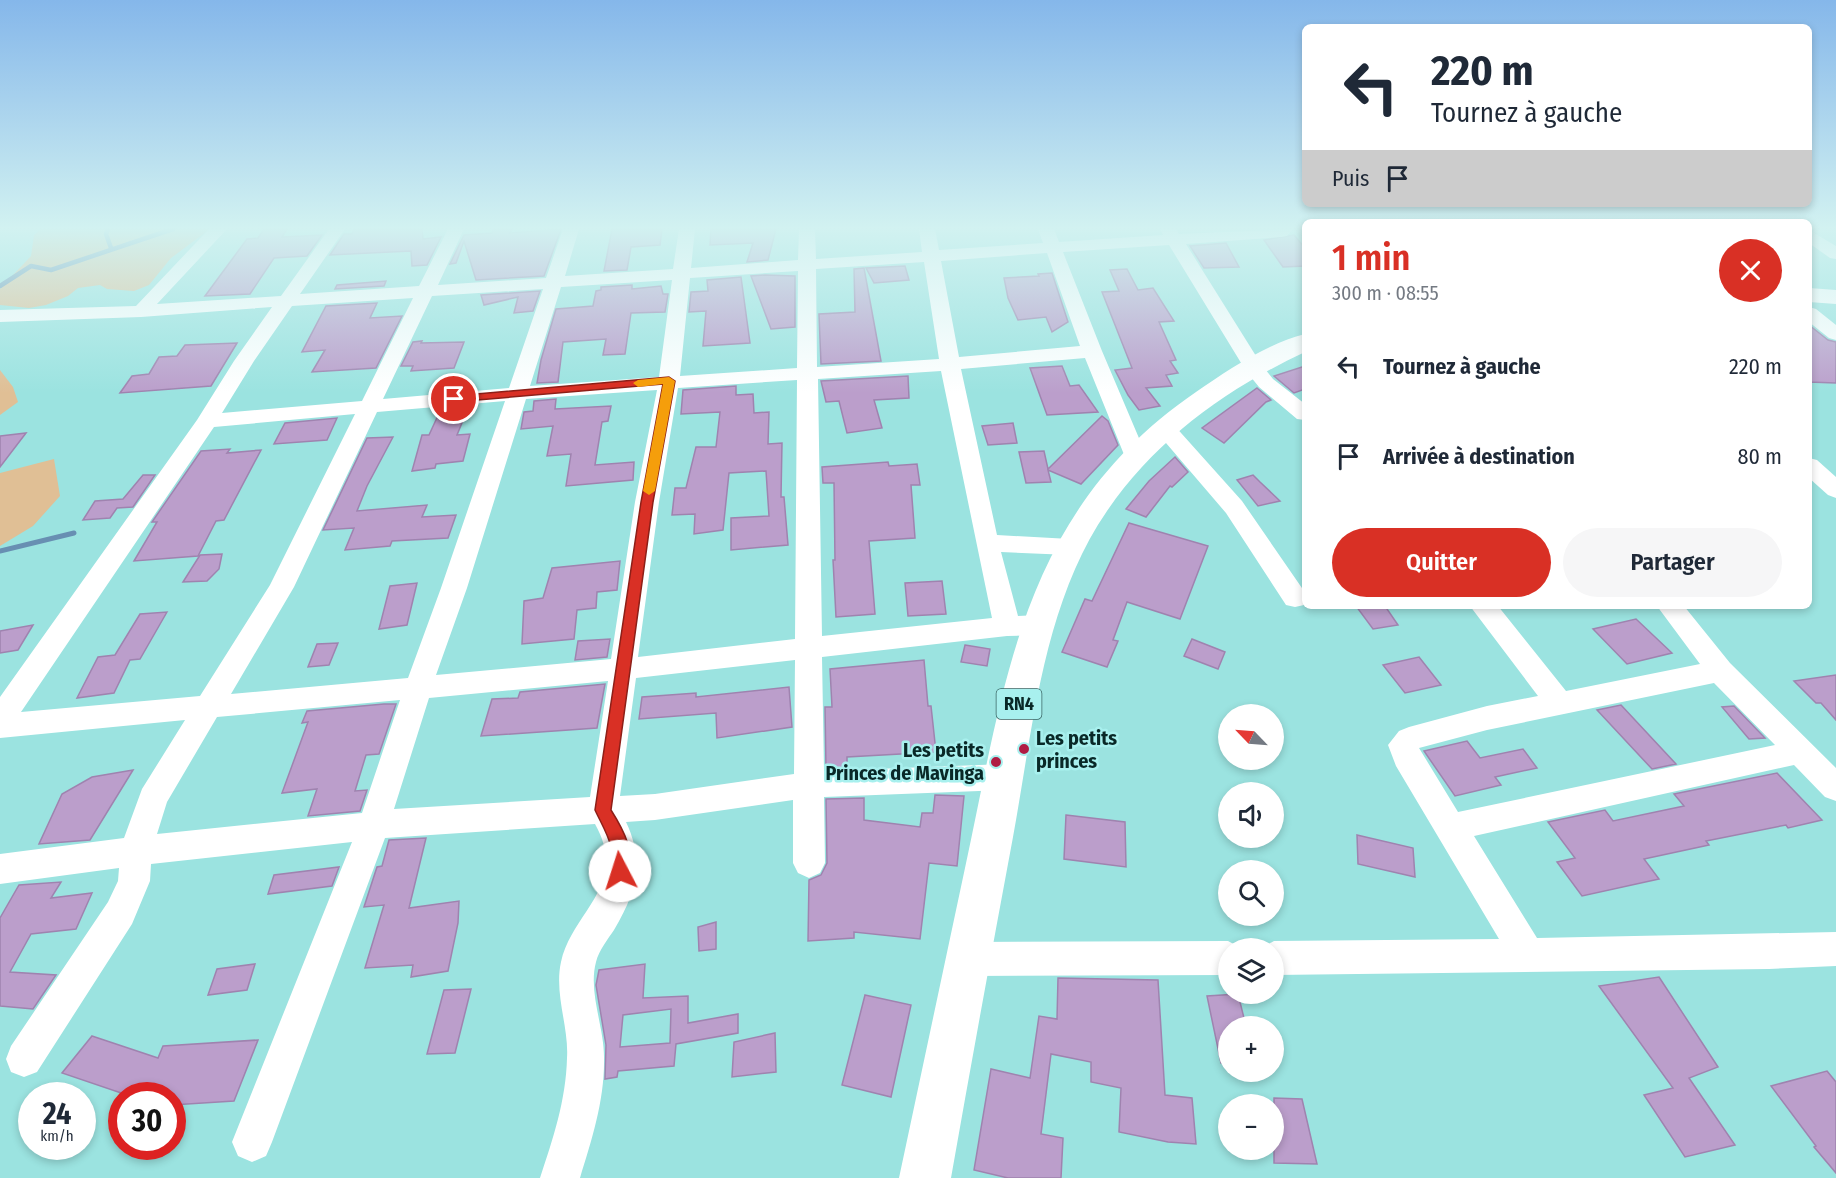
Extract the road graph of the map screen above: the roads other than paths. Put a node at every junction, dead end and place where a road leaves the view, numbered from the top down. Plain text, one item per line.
1 (165, 284) edge
2 (298, 284) edge
3 (428, 284) edge
4 (539, 284) edge
5 (553, 284) edge
6 (680, 284) edge
7 (807, 284) edge
8 (938, 284) edge
9 (1067, 284) edge
10 (1202, 284) edge
11 (424, 292) junction
12 (1812, 295) edge
13 (1836, 297) edge
14 (286, 301) junction
15 (141, 310) junction
16 (0, 315) edge
17 (1812, 315) edge
18 (1836, 334) edge
19 (1302, 343) edge
20 (1092, 351) junction
21 (950, 364) junction
22 (1253, 367) junction
23 (806, 372) junction
24 (669, 381) junction
25 (519, 393) junction
26 (368, 407) junction
27 (1302, 412) edge
28 (207, 421) junction
29 (1165, 429) junction
30 (1136, 457) junction
31 (1812, 468) edge
32 (1836, 490) edge
33 (987, 543) junction
34 (1070, 547) junction
35 (1295, 598) dead end
36 (1485, 609) edge
37 (1672, 609) edge
38 (1022, 626) junction
39 (807, 647) junction
40 (622, 669) junction
41 (1720, 671) junction
42 (418, 687) junction
43 (1560, 704) junction
44 (209, 707) junction
45 (0, 720) edge
46 (0, 726) edge
47 (1799, 752) junction
48 (1005, 777) junction
49 (808, 785) junction
50 (1836, 788) edge
51 (603, 810) junction
52 (374, 825) junction
53 (1451, 827) junction
54 (136, 851) junction
55 (808, 863) dead end
56 (0, 869) edge
57 (1836, 949) edge
58 (1527, 954) junction
59 (1218, 958) edge
60 (1284, 958) edge
61 (968, 959) junction
62 (24, 1059) dead end
63 (252, 1143) dead end
64 (560, 1178) edge
65 (925, 1178) edge

1 - 15 street
2 - 14 street
3 - 11 street
4 - 11 street
5 - 25 street
6 - 24 street
7 - 23 street
8 - 21 street
9 - 20 street
10 - 22 street
11 - 14 street
11 - 26 street
12 - 13 highway
14 - 15 street
14 - 28 street
15 - 16 street
17 - 18 street
19 - 22 highway, RN4
20 - 21 street
20 - 30 street
21 - 23 street
21 - 33 street
22 - 27 street
22 - 29 highway, RN4
23 - 24 street
23 - 39 street
24 - 25 street
24 - 40 street
25 - 26 street
25 - 42 street
26 - 28 street
26 - 44 street
28 - 45 street
29 - 30 highway, RN4
29 - 35 street
30 - 34 highway, RN4
31 - 32 street
33 - 34 street
33 - 38 street
34 - 38 highway, RN4
36 - 43 street
37 - 41 street
38 - 39 street
38 - 48 highway, RN4
39 - 40 street
39 - 49 street
40 - 42 street
40 - 51 street
41 - 43 street
41 - 47 street
42 - 44 street
42 - 52 street
43 - 53 street
44 - 46 street
44 - 54 street
47 - 50 street
47 - 53 street
48 - 49 street
48 - 61 highway, RN4
49 - 51 street
49 - 55 street
51 - 52 street
51 - 64 street
52 - 54 street
52 - 63 street
53 - 58 street
54 - 56 street
54 - 62 street
57 - 58 street
58 - 60 street
59 - 61 street
61 - 65 highway, RN4

